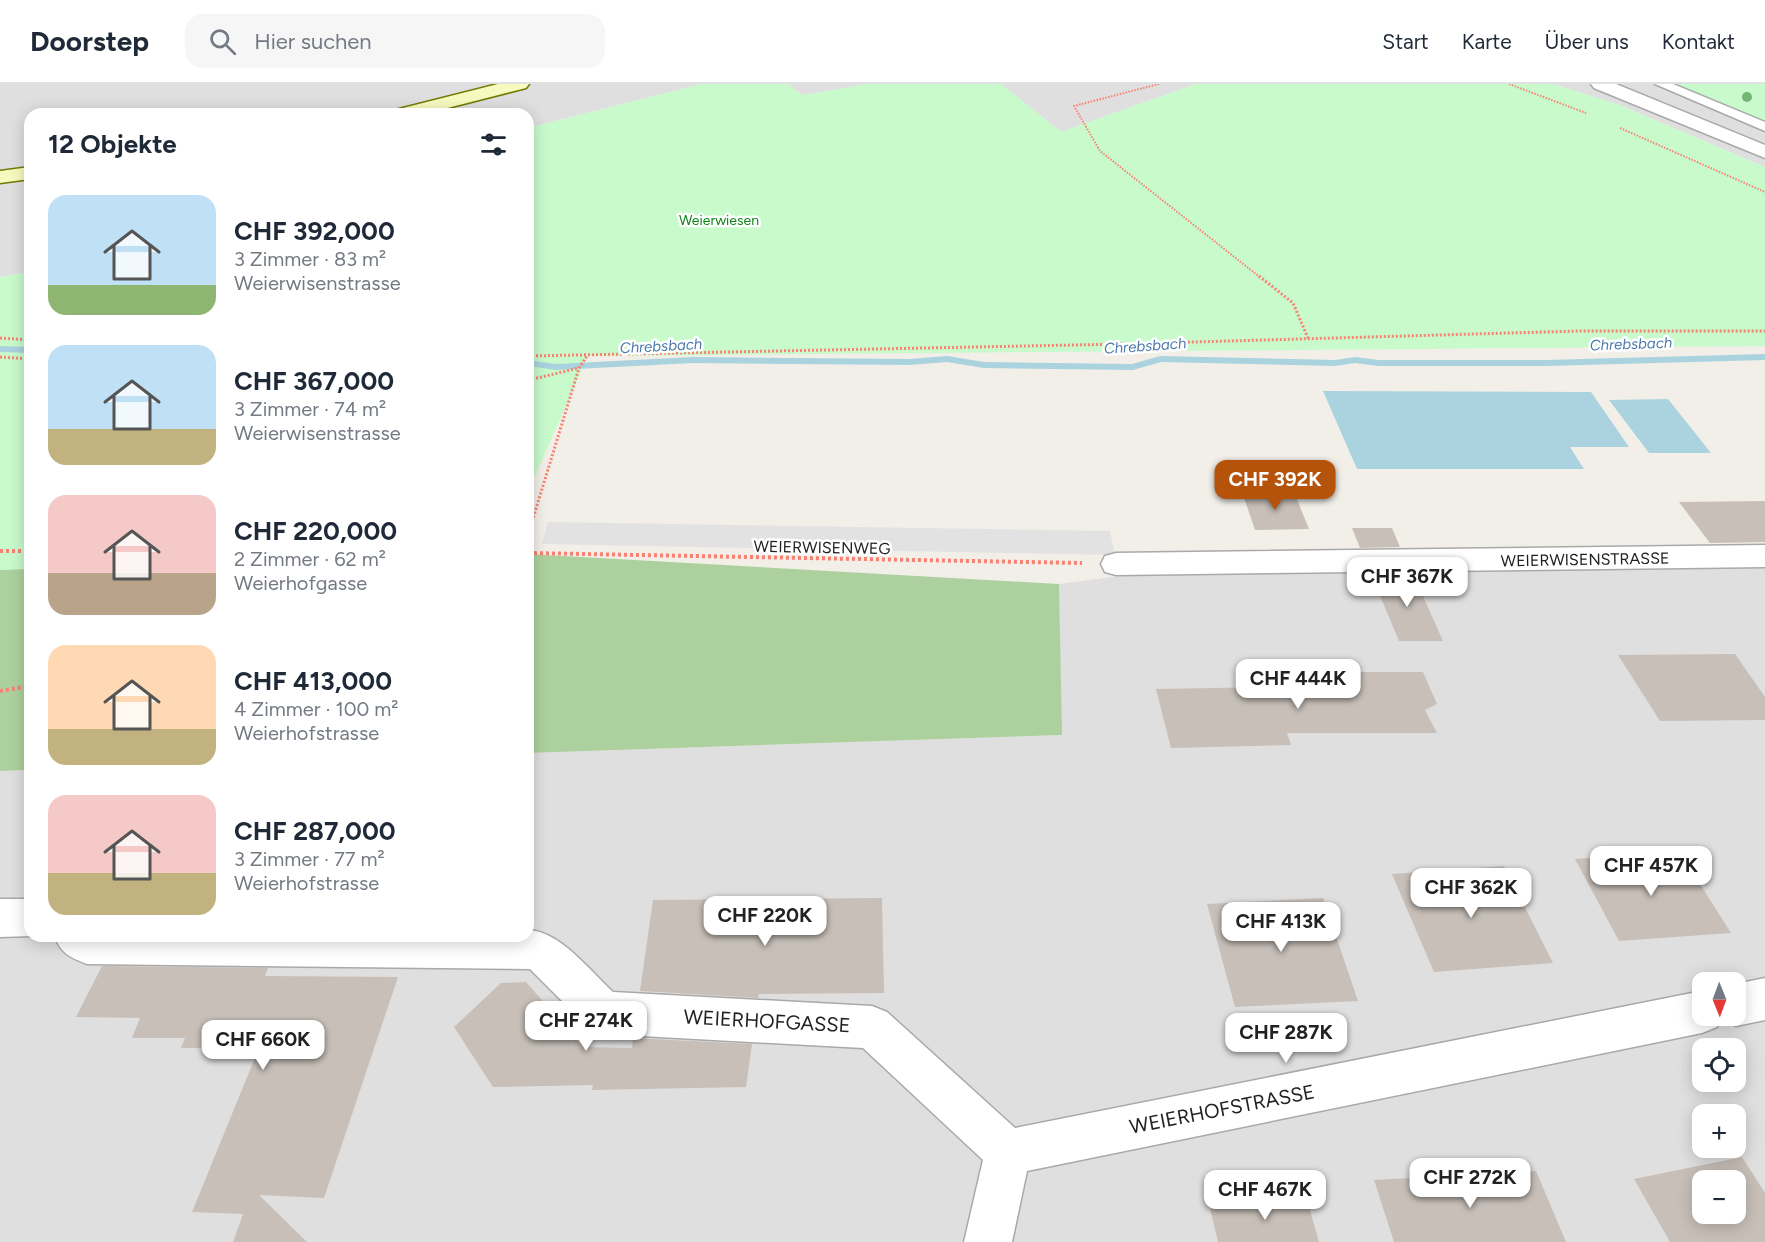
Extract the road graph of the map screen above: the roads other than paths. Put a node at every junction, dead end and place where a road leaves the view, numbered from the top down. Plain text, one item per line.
1 (520, 84) edge
2 (1600, 84) edge
3 (1662, 84) edge
4 (426, 108) edge
5 (1765, 127) edge
6 (1765, 152) edge
7 (24, 174) edge
8 (0, 177) edge
9 (1765, 556) edge
10 (1116, 564) road end
11 (0, 918) edge
12 (24, 918) edge
13 (83, 942) edge
14 (1765, 999) edge
15 (1746, 1003) edge
16 (1692, 1014) edge
17 (1008, 1152) junction
18 (988, 1242) edge

1 - 4 main road
2 - 6 street
3 - 5 lane
7 - 8 main road
9 - 10 street, WEIERWISENSTRASSE
11 - 12 street
13 - 17 street, WEIERHOFGASSE
14 - 15 street
16 - 17 street, WEIERHOFSTRASSE
17 - 18 street

